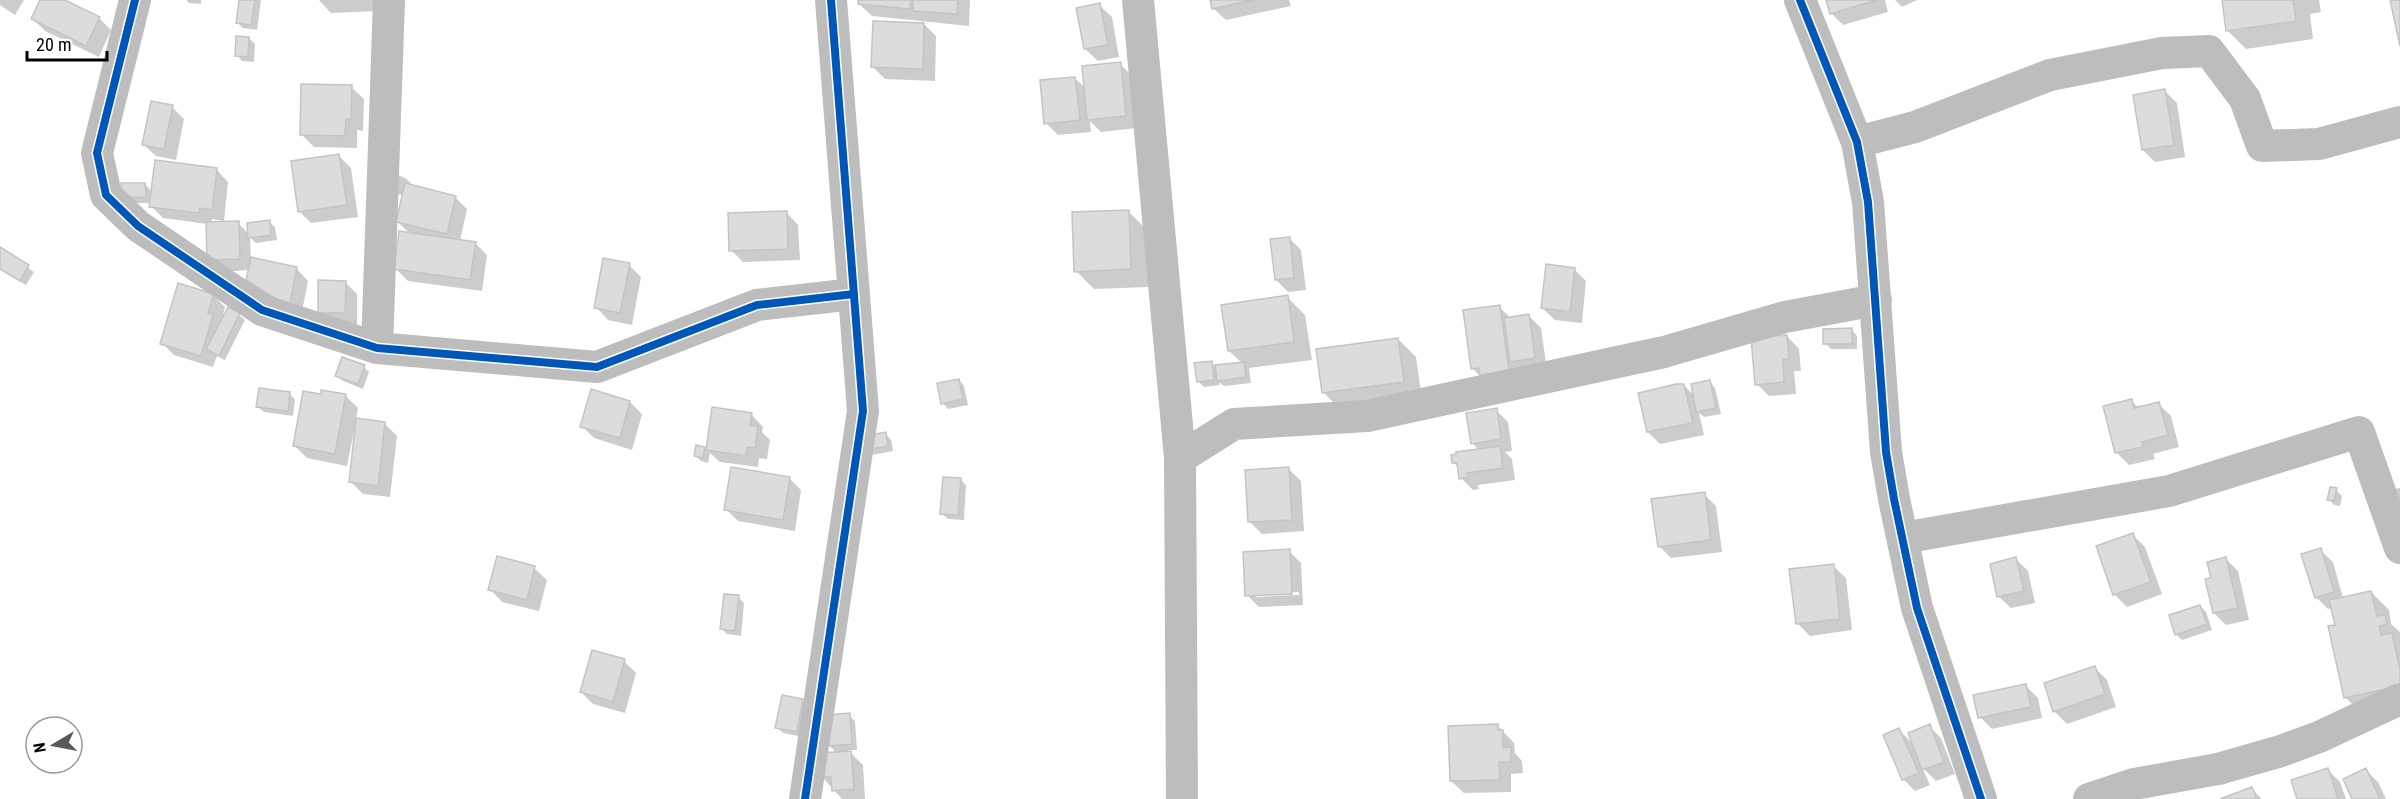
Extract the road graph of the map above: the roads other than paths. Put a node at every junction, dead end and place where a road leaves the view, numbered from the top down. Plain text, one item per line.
1 (135, 0) edge
2 (389, 0) edge
3 (831, 0) edge
4 (1138, 0) edge
5 (1800, 0) edge
6 (2400, 122) edge
7 (1857, 142) junction
8 (854, 294) junction
9 (1876, 300) junction
10 (378, 348) junction
11 (1180, 458) junction
12 (1902, 538) junction
13 (2400, 548) edge
14 (2400, 699) edge
15 (805, 799) edge
16 (1182, 799) edge
17 (1981, 799) edge
18 (2089, 799) edge

1 - 10 street
2 - 10 street
3 - 8 street
4 - 11 street
5 - 7 street
6 - 7 street
7 - 9 street
8 - 10 street
8 - 15 street
9 - 11 street
9 - 12 street
11 - 16 street
12 - 13 street
12 - 17 street
14 - 18 street

